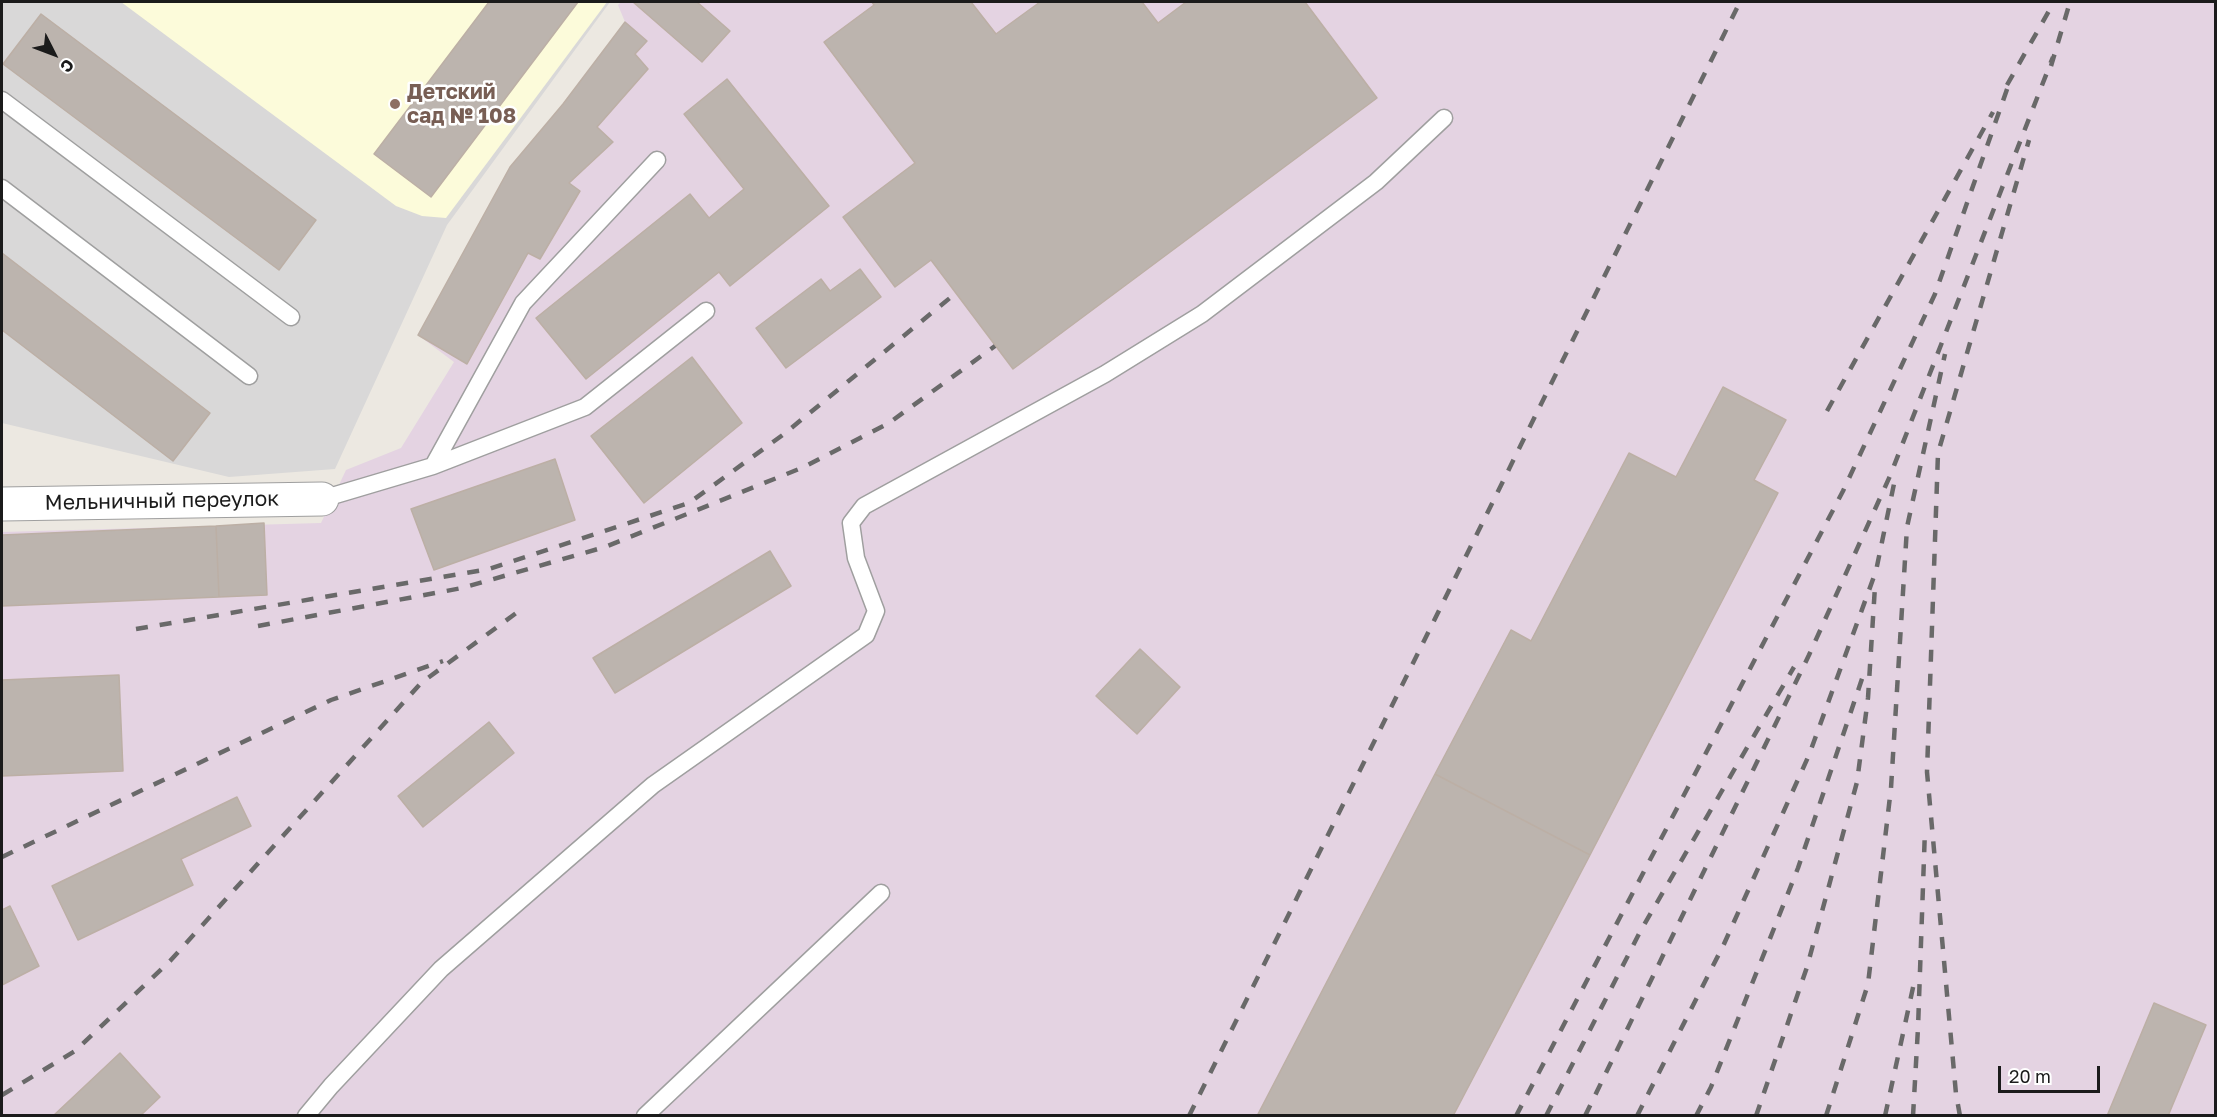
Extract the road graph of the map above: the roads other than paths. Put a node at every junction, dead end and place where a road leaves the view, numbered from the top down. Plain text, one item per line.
1 (2, 100) edge
2 (1444, 118) dead end
3 (657, 160) dead end
4 (2, 188) edge
5 (706, 311) dead end
6 (291, 317) dead end
7 (249, 376) dead end
8 (433, 466) junction
9 (322, 499) joint
10 (2, 504) edge
11 (881, 893) dead end
12 (306, 1116) edge
13 (645, 1116) edge

1 - 6 lane
2 - 12 lane
3 - 8 lane
4 - 7 lane
5 - 8 lane
8 - 9 lane
9 - 10 street, Мельничный переулок
11 - 13 lane

